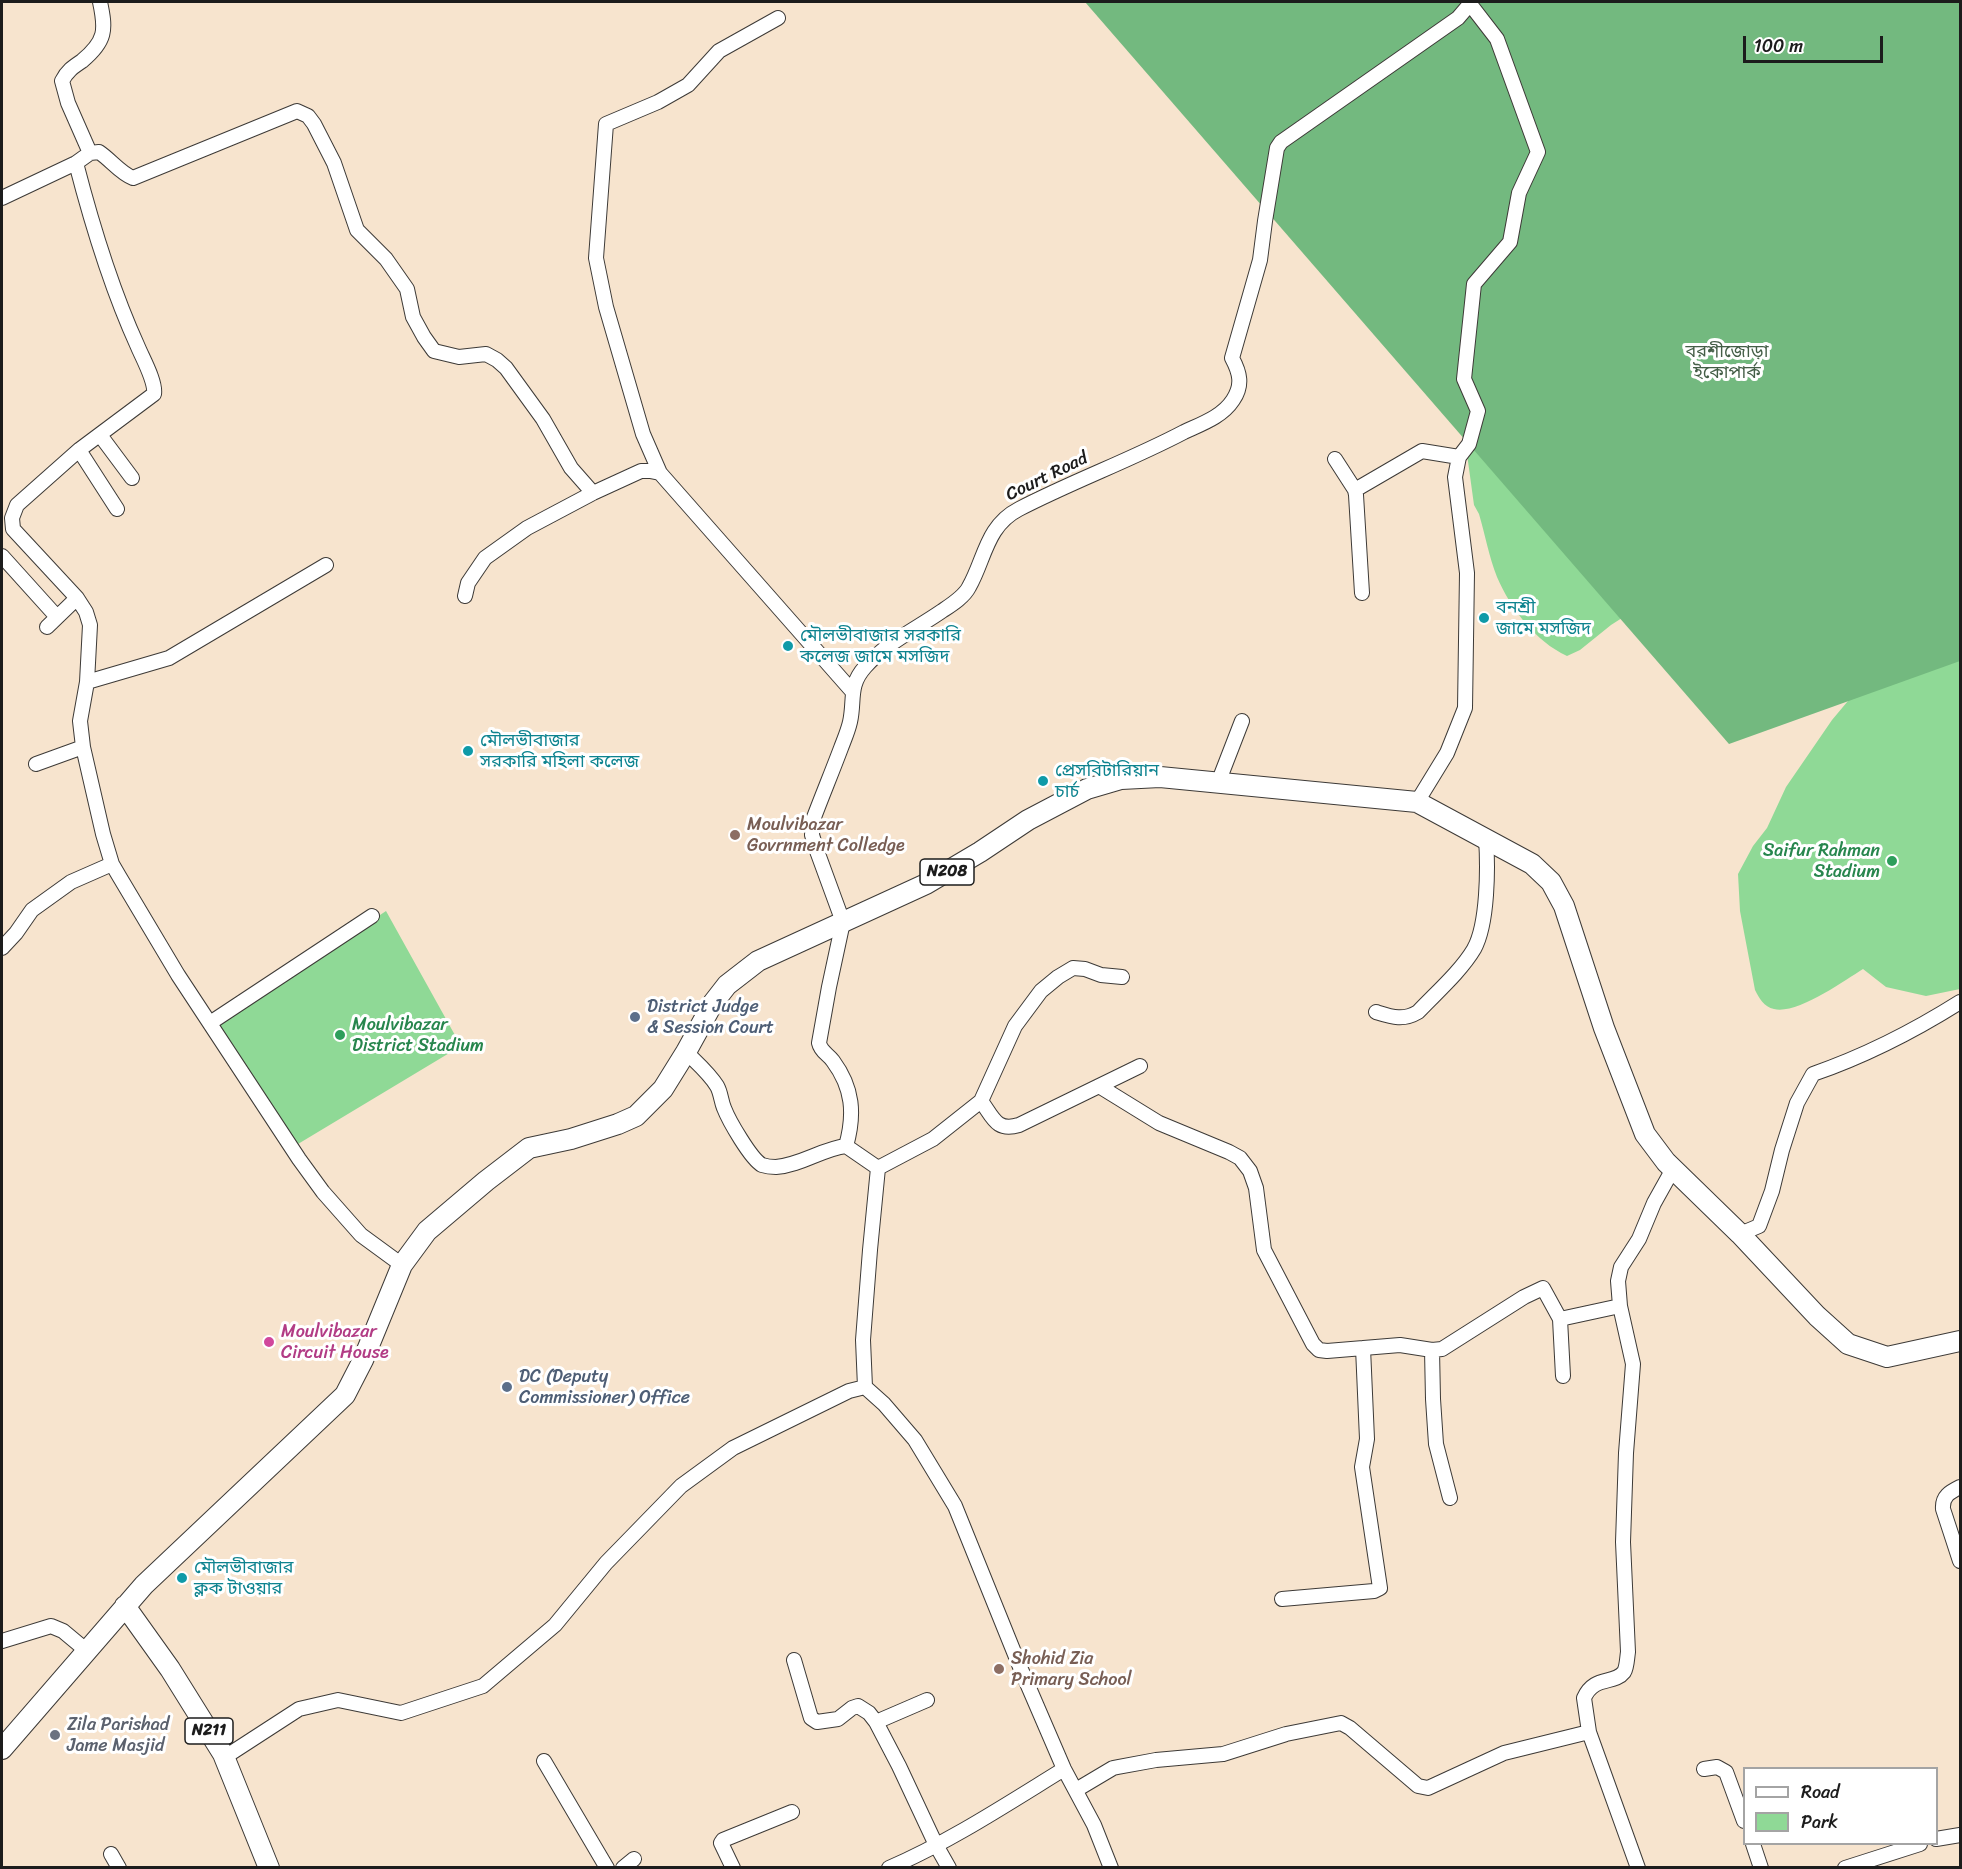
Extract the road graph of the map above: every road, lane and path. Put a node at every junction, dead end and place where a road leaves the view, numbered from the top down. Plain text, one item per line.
1 (100, 2) edge
2 (1470, 3) edge
3 (778, 18) dead end
4 (90, 153) junction
5 (76, 163) junction
6 (2, 198) edge
7 (100, 435) junction
8 (79, 450) junction
9 (1459, 457) junction
10 (1335, 459) dead end
11 (660, 473) junction
12 (132, 478) dead end
13 (1354, 490) junction
14 (593, 493) junction
15 (117, 509) dead end
16 (2, 556) edge
17 (326, 565) dead end
18 (1362, 593) dead end
19 (465, 596) dead end
20 (77, 598) junction
21 (87, 682) junction
22 (852, 691) junction
23 (1242, 721) dead end
24 (84, 747) junction
25 (36, 764) dead end
26 (1218, 783) junction
27 (1417, 802) junction
28 (1486, 838) junction
29 (112, 864) junction
30 (372, 916) dead end
31 (843, 922) junction
32 (2, 948) edge
33 (1122, 977) dead end
34 (1960, 1002) edge
35 (1376, 1012) dead end
36 (210, 1023) junction
37 (686, 1052) junction
38 (1140, 1066) dead end
39 (1099, 1086) junction
40 (981, 1101) junction
41 (846, 1146) junction
42 (878, 1168) junction
43 (1673, 1169) junction
44 (1740, 1234) junction
45 (402, 1265) junction
46 (1620, 1306) junction
47 (1560, 1319) junction
48 (1960, 1341) edge
49 (1363, 1348) junction
50 (1432, 1350) junction
51 (1563, 1376) dead end
52 (866, 1388) junction
53 (1960, 1487) edge
54 (1450, 1498) dead end
55 (1960, 1562) edge
56 (1282, 1599) dead end
57 (125, 1606) junction
58 (2, 1641) edge
59 (87, 1651) junction
60 (794, 1660) dead end
61 (927, 1700) dead end
62 (876, 1722) junction
63 (1589, 1732) junction
64 (2, 1749) edge
65 (225, 1757) junction
66 (544, 1761) dead end
67 (1064, 1769) junction
68 (1704, 1769) dead end
69 (1076, 1790) junction
70 (792, 1812) dead end
71 (1743, 1818) edge
72 (1960, 1835) edge
73 (1938, 1839) edge
74 (936, 1845) junction
75 (1753, 1845) edge
76 (1917, 1845) edge
77 (111, 1854) dead end
78 (119, 1868) edge
79 (269, 1868) edge
80 (606, 1868) edge
81 (733, 1868) edge
82 (889, 1868) edge
83 (949, 1868) edge
84 (1111, 1868) edge
85 (1638, 1868) edge
86 (1761, 1868) edge
87 (1845, 1868) edge

1 - 4 street
2 - 9 street
2 - 22 street, Court Road
3 - 11 street
4 - 5 street
4 - 14 street
5 - 6 street
5 - 7 street
7 - 8 street
7 - 12 street
8 - 15 street
8 - 20 street
9 - 13 street
9 - 27 street
10 - 13 street
11 - 14 street
11 - 22 street
13 - 18 street
14 - 19 street
16 - 20 street
17 - 21 street
20 - 21 street
21 - 24 street
22 - 31 street, Court Road
23 - 26 street
24 - 25 street
24 - 29 street
26 - 27 highway, N208
26 - 31 highway, N208
27 - 28 highway, N208
28 - 35 street
28 - 43 highway, N208
29 - 32 street
29 - 36 street
30 - 36 street
31 - 37 highway, N208
31 - 41 street
33 - 40 street
34 - 44 street
36 - 45 street
37 - 41 street
37 - 45 highway, N208
38 - 39 street
39 - 40 street
39 - 49 street
40 - 42 street
41 - 42 street
42 - 52 street
43 - 44 highway, N208
43 - 46 street
44 - 48 highway, N208
45 - 57 highway, N208
46 - 47 street
46 - 63 street
47 - 50 street
47 - 51 street
49 - 50 street
49 - 56 street
50 - 54 street
52 - 65 street
52 - 67 street
53 - 55 street
57 - 59 highway, N208
57 - 65 highway, N211
58 - 59 street
59 - 64 highway, N208
60 - 62 street
61 - 62 street
62 - 74 street
63 - 69 street
63 - 85 street
65 - 79 highway, N211
66 - 80 street
67 - 69 street
67 - 74 street
68 - 71 street
69 - 84 street
70 - 81 street
72 - 73 street
74 - 82 street
74 - 83 street
75 - 86 street
76 - 87 street
77 - 78 street

